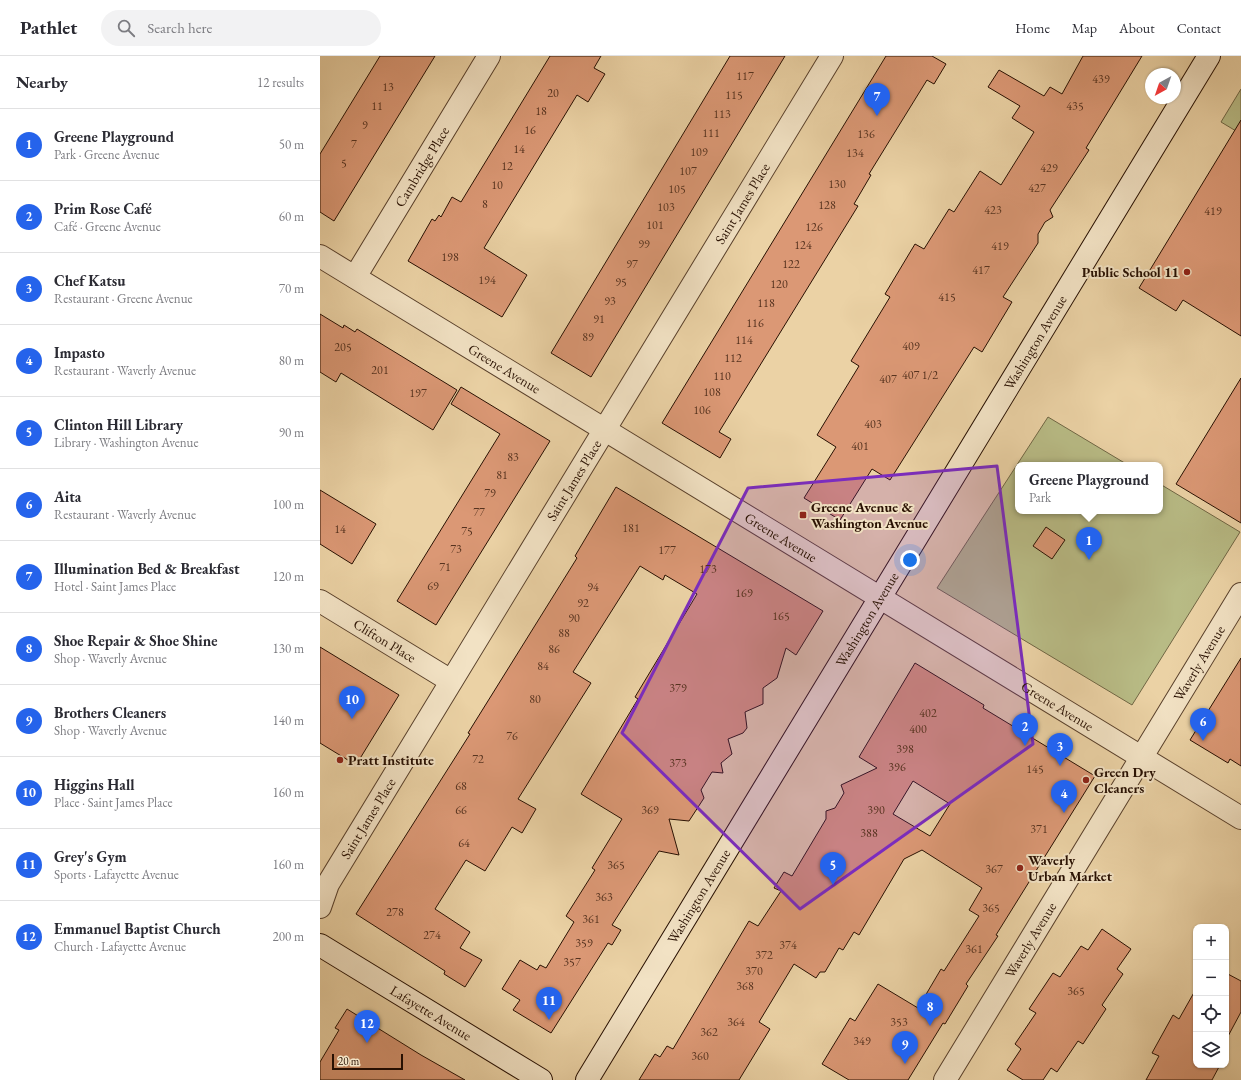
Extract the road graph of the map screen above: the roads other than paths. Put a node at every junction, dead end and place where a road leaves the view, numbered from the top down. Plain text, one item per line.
1 (489, 56) edge
2 (832, 56) edge
3 (1209, 56) edge
4 (320, 256) edge
5 (355, 277) junction
6 (604, 429) junction
7 (1241, 594) edge
8 (880, 598) junction
9 (320, 601) edge
10 (450, 681) junction
11 (1142, 757) junction
12 (1241, 818) edge
13 (320, 907) edge
14 (320, 945) edge
15 (541, 1080) edge
16 (587, 1080) edge
17 (945, 1080) edge

1 - 5 street, Cambridge Place
2 - 6 street, Saint James Place
3 - 8 street, Washington Avenue
4 - 5 street, Greene Avenue
5 - 6 street, Greene Avenue
6 - 8 street, Greene Avenue
6 - 10 street, Saint James Place
7 - 11 street, Waverly Avenue
8 - 11 street, Greene Avenue
8 - 16 street, Washington Avenue
9 - 10 street, Clifton Place
10 - 13 street, Saint James Place
11 - 12 street, Greene Avenue
11 - 17 street, Waverly Avenue
14 - 15 street, Lafayette Avenue

